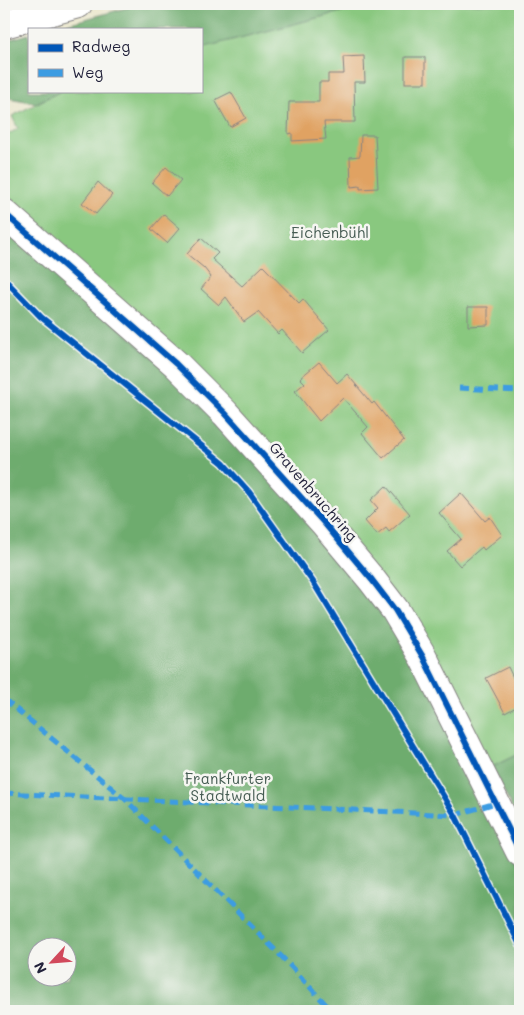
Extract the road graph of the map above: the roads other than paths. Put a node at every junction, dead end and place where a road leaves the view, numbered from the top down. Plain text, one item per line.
1 (78, 4) edge
2 (4, 24) edge
3 (4, 213) edge
4 (520, 852) edge

1 - 2 main road
3 - 4 main road, Gravenbruchring

